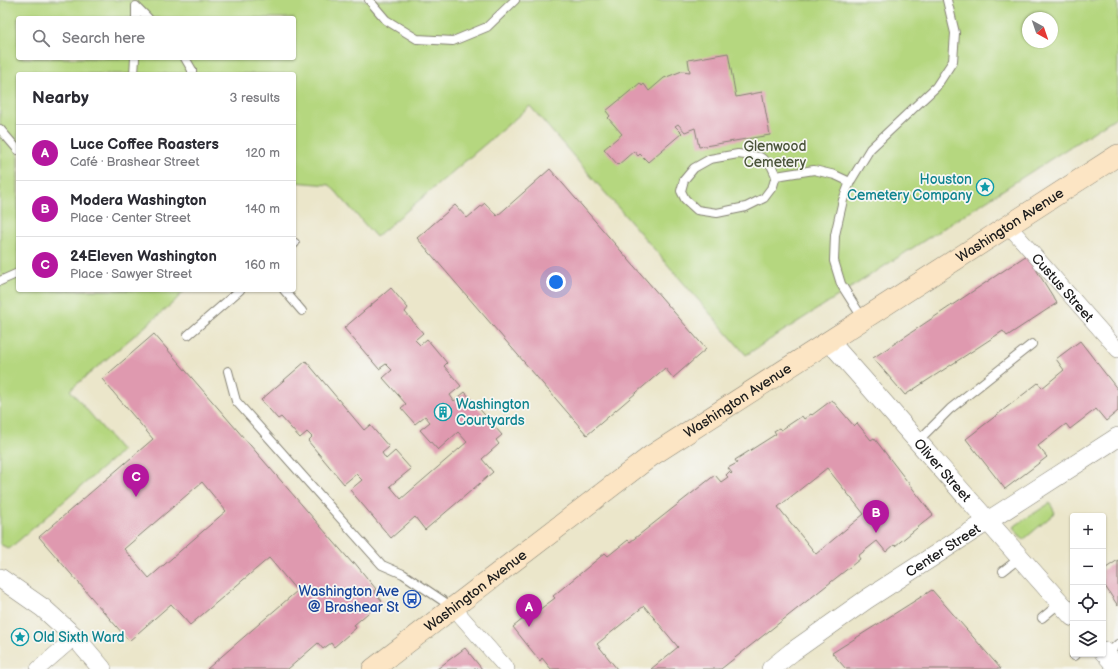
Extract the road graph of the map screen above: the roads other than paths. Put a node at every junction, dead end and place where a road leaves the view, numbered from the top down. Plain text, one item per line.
1 (369, 0) edge
2 (516, 0) edge
3 (947, 0) edge
4 (134, 3) edge
5 (136, 16) edge
6 (146, 16) edge
7 (134, 60) edge
8 (186, 60) edge
9 (134, 72) edge
10 (192, 72) edge
11 (0, 129) edge
12 (16, 148) edge
13 (1118, 155) edge
14 (776, 176) junction
15 (850, 182) junction
16 (1008, 225) junction
17 (16, 275) edge
18 (0, 281) edge
19 (238, 292) edge
20 (286, 292) edge
21 (302, 311) dead end
22 (863, 319) junction
23 (188, 335) dead end
24 (829, 341) junction
25 (1032, 344) dead end
26 (1118, 350) edge
27 (228, 371) dead end
28 (1118, 437) edge
29 (918, 441) junction
30 (987, 522) junction
31 (1020, 558) junction
32 (1003, 571) dead end
33 (0, 578) edge
34 (1060, 603) junction
35 (453, 607) junction
36 (1070, 615) edge
37 (1042, 618) dead end
38 (75, 637) junction
39 (38, 669) edge
40 (102, 669) edge
41 (373, 669) edge
42 (507, 669) edge
43 (771, 669) edge

1 - 2 lane
3 - 15 lane
4 - 5 lane
4 - 6 lane
7 - 9 lane
8 - 10 lane
11 - 12 lane
13 - 16 main road, Washington Avenue
14 - 14 lane
14 - 15 lane
15 - 22 lane
16 - 22 main road, Washington Avenue
16 - 26 street, Custus Street
17 - 18 lane
19 - 23 lane
20 - 21 lane
22 - 24 main road, Washington Avenue
24 - 29 street, Oliver Street
24 - 35 main road, Washington Avenue
25 - 29 lane
27 - 35 lane
28 - 30 street, Center Street
29 - 30 street, Oliver Street
30 - 31 street, Oliver Street
30 - 43 street, Center Street
31 - 32 lane
31 - 34 street, Oliver Street
33 - 38 street
34 - 36 street, Oliver Street
34 - 37 lane
35 - 41 main road, Washington Avenue
35 - 42 street
38 - 39 street
38 - 40 street

